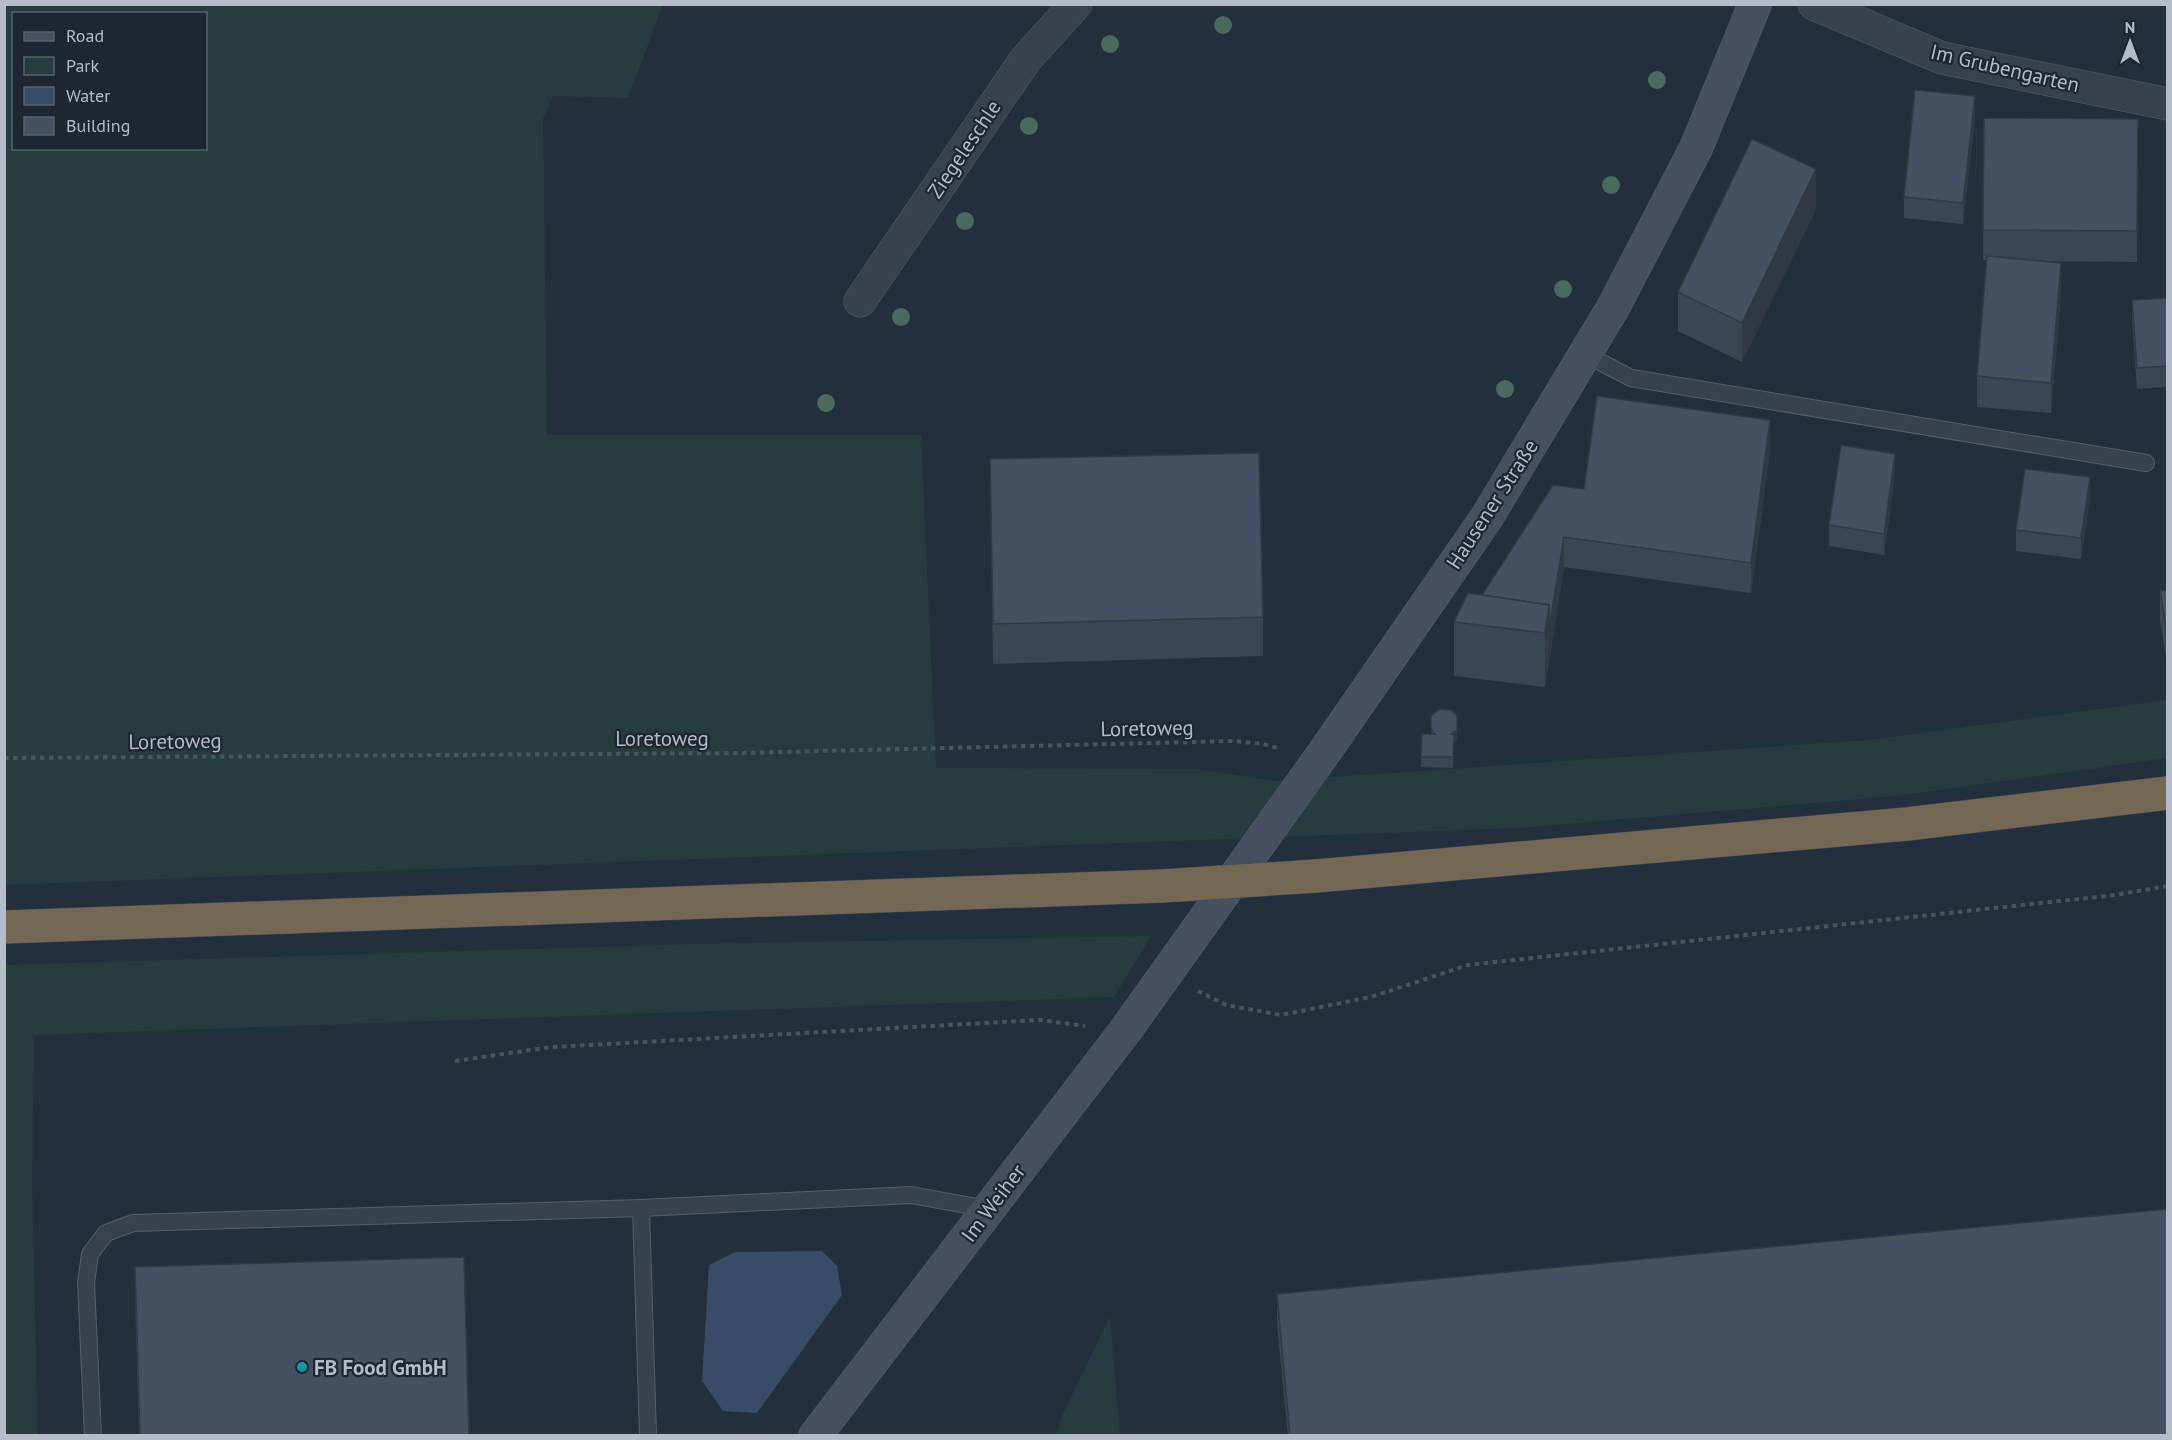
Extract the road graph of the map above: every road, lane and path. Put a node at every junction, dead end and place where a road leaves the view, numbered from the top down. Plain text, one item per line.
1 (1076, 4) edge
2 (1755, 4) edge
3 (1814, 4) edge
4 (2168, 104) edge
5 (860, 301) dead end
6 (1585, 354) junction
7 (2146, 463) dead end
8 (4, 758) edge
9 (1312, 769) junction
10 (2168, 793) edge
11 (2168, 886) edge
12 (4, 927) edge
13 (1169, 969) junction
14 (1040, 1020) dead end
15 (454, 1061) dead end
16 (641, 1208) junction
17 (988, 1209) junction
18 (93, 1436) edge
19 (648, 1436) edge
20 (815, 1436) edge

1 - 5 street, Ziegeleschle
2 - 6 street, Hausener Straße
3 - 4 street, Im Grubengarten
6 - 7 lane
6 - 9 street, Hausener Straße
8 - 9 path, Loretoweg
9 - 13 street, Hausener Straße
10 - 12 highway, bridge
11 - 13 path
13 - 17 street, Im Weiher
14 - 15 path
16 - 17 lane
16 - 18 lane
16 - 19 lane
17 - 20 street, Im Weiher

